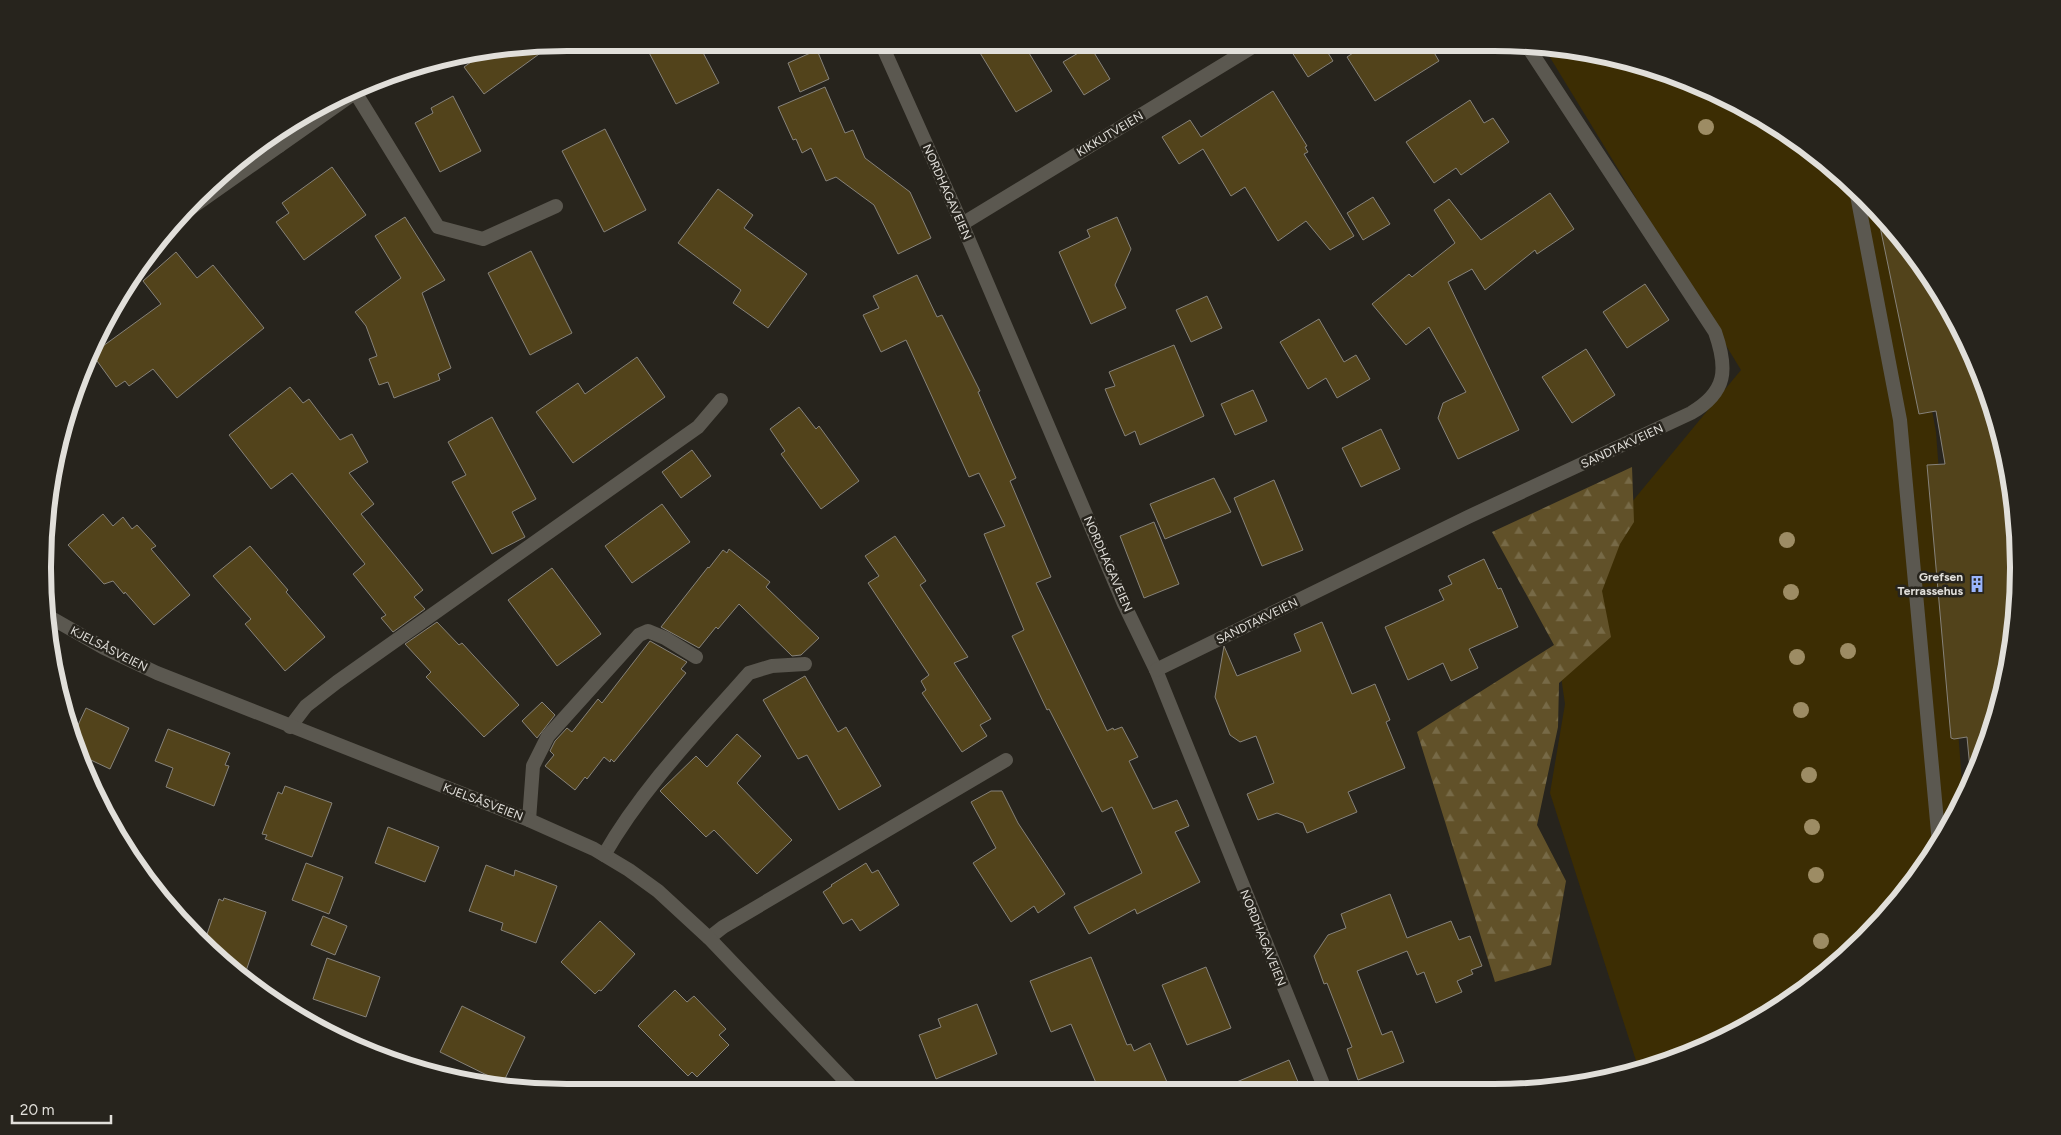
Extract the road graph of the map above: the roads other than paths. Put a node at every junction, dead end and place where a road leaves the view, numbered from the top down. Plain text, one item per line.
1 (885, 51) edge
2 (1246, 51) edge
3 (1532, 53) edge
4 (362, 94) edge
5 (256, 156) edge
6 (245, 165) edge
7 (1858, 201) edge
8 (556, 206) dead end
9 (962, 224) junction
10 (721, 400) dead end
11 (54, 620) edge
12 (696, 657) dead end
13 (805, 664) dead end
14 (1156, 670) junction
15 (290, 727) junction
16 (1006, 760) dead end
17 (529, 820) junction
18 (1938, 831) edge
19 (604, 855) junction
20 (710, 938) junction
21 (848, 1084) edge
22 (1323, 1084) edge

1 - 9 street, NORDHAGAVEIEN
2 - 9 street, KIKKUTVEIEN
3 - 14 street, SANDTAKVEIEN
4 - 8 street
5 - 6 street
7 - 18 street
9 - 14 street, NORDHAGAVEIEN
10 - 15 street
11 - 15 street, KJELSÅSVEIEN
12 - 17 street
13 - 19 street
14 - 22 street, NORDHAGAVEIEN
15 - 17 street, KJELSÅSVEIEN
16 - 20 street
17 - 19 street, KJELSÅSVEIEN
19 - 20 street, KJELSÅSVEIEN
20 - 21 street, KJELSÅSVEIEN

